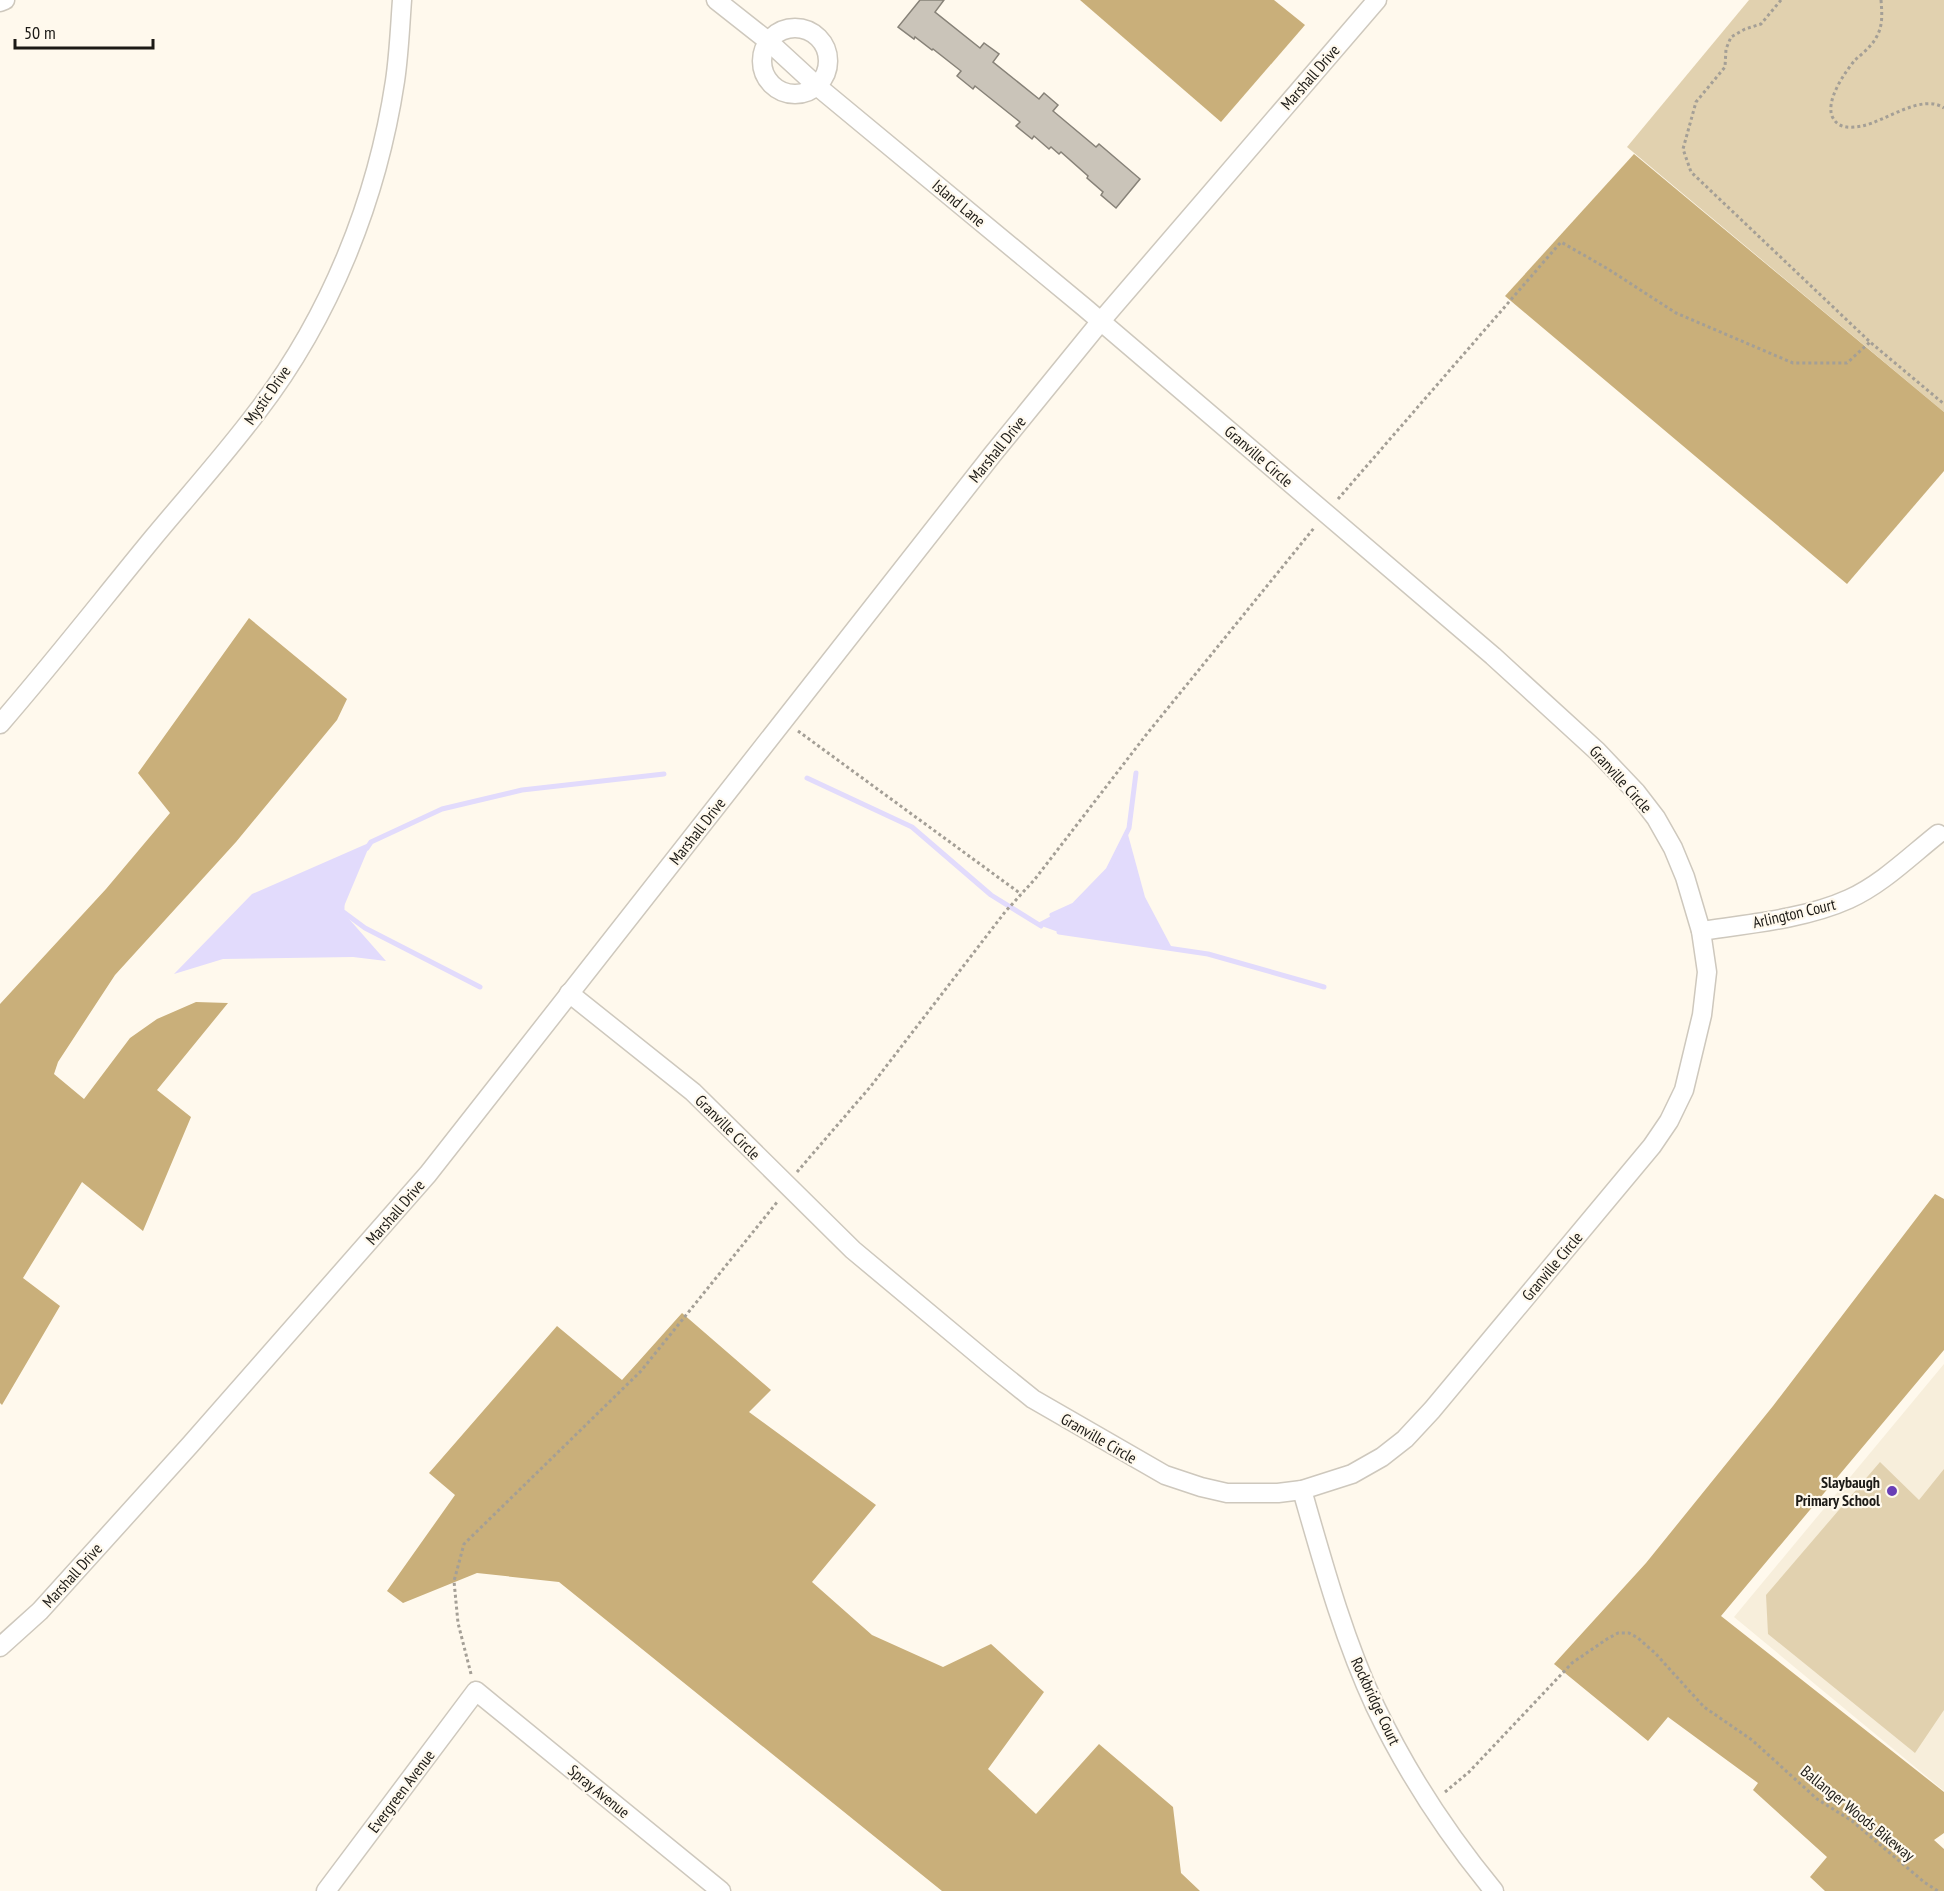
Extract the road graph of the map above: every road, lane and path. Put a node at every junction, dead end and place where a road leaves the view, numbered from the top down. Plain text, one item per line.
1 (5, 0) edge
2 (402, 0) edge
3 (716, 0) edge
4 (1377, 0) edge
5 (1781, 0) edge
6 (1881, 0) edge
7 (0, 2) edge
8 (768, 41) junction
9 (817, 86) junction
10 (1944, 108) edge
11 (1101, 321) junction
12 (1870, 342) junction
13 (1944, 404) edge
14 (1336, 500) dead end
15 (1314, 528) dead end
16 (0, 724) edge
17 (798, 731) dead end
18 (1938, 834) dead end
19 (1021, 894) junction
20 (1701, 932) junction
21 (570, 993) junction
22 (782, 1192) junction
23 (1302, 1490) junction
24 (0, 1647) edge
25 (476, 1691) junction
26 (1443, 1793) dead end
27 (326, 1891) edge
28 (722, 1891) edge
29 (1494, 1891) edge
30 (1938, 1891) edge

1 - 7 street
2 - 16 street, Mystic Drive
3 - 8 street, Island Lane
4 - 11 street, Marshall Drive
5 - 12 path
6 - 10 path
8 - 9 street, Island Lane
8 - 9 street
8 - 9 street
9 - 11 street, Island Lane
11 - 20 street, Granville Circle
11 - 21 street, Marshall Drive
12 - 13 path
12 - 14 path
15 - 19 path
17 - 19 path
18 - 20 street, Arlington Court
19 - 22 path
20 - 23 street, Granville Circle
21 - 22 street, Granville Circle
21 - 24 street, Marshall Drive
22 - 23 street, Granville Circle
22 - 25 path
23 - 29 street, Rockbridge Court
25 - 27 street, Evergreen Avenue
25 - 28 street, Spray Avenue
26 - 30 path, Ballanger Woods Bikeway

